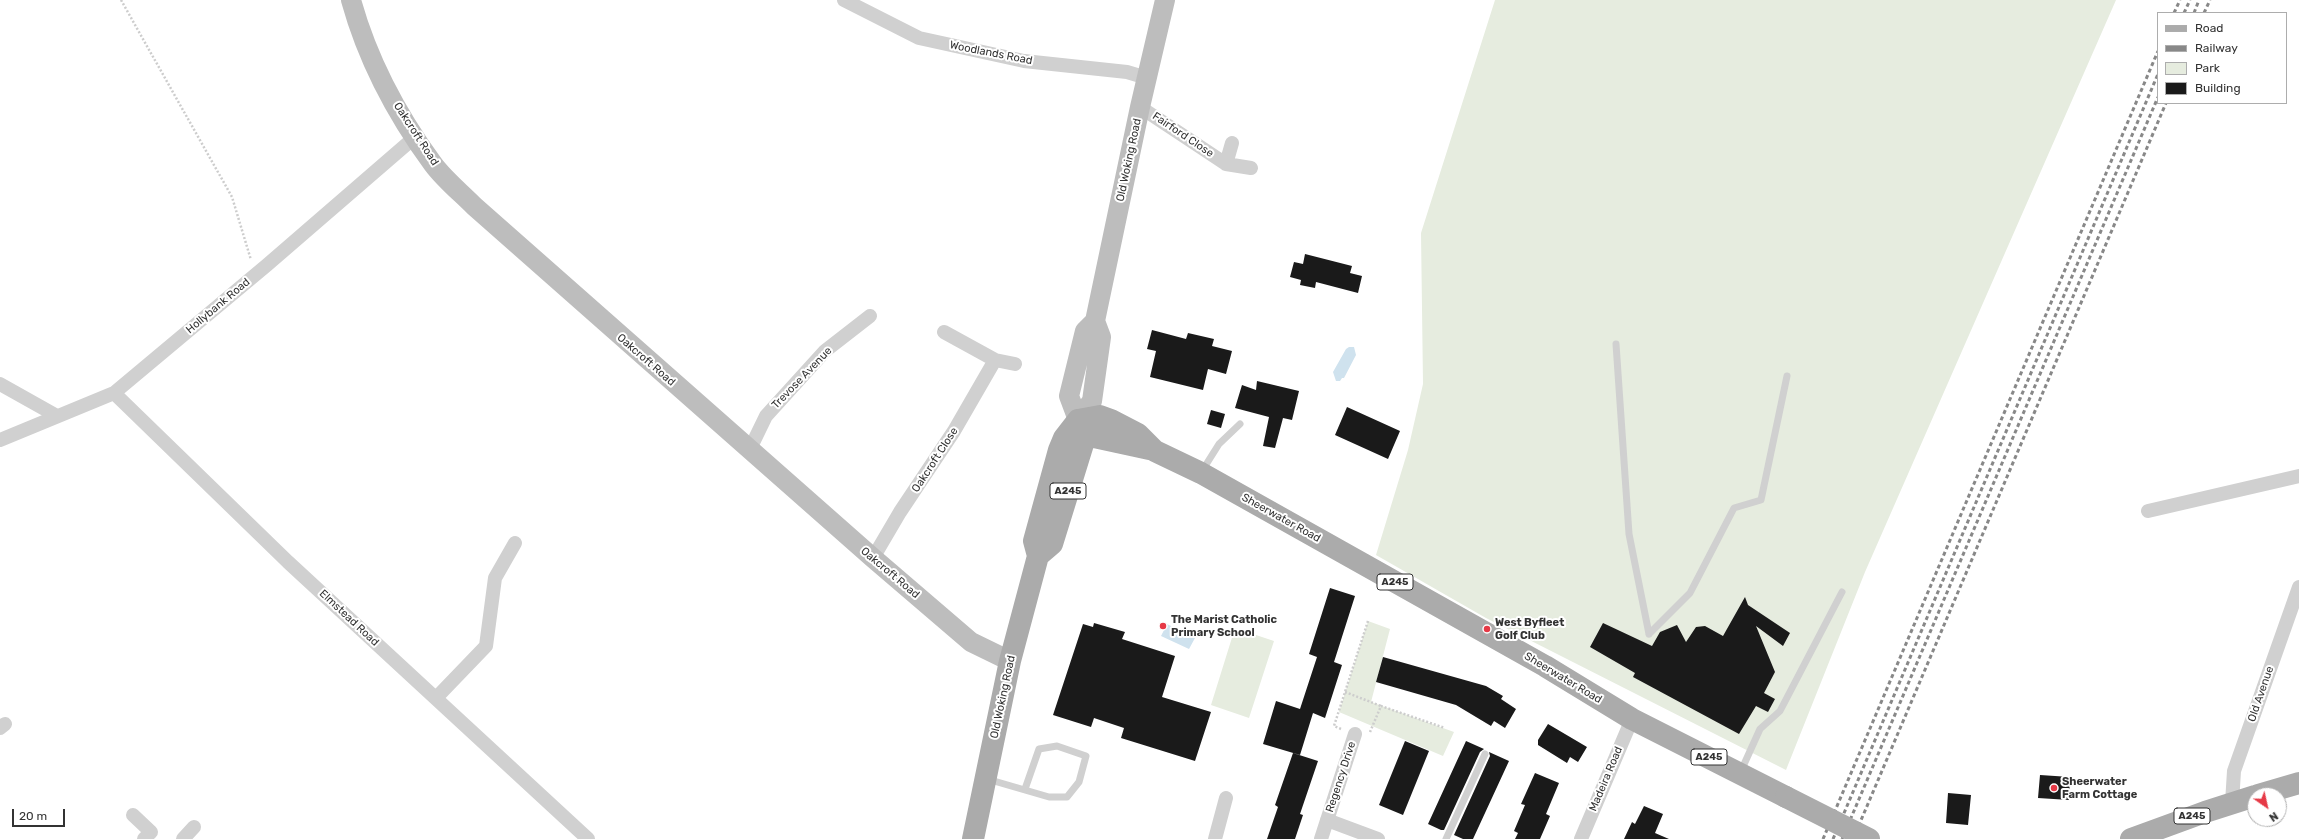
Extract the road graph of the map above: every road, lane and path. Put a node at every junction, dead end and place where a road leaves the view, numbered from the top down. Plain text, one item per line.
1 (121, 0) edge
2 (351, 0) edge
3 (844, 0) edge
4 (1164, 0) edge
5 (1147, 78) junction
6 (1140, 106) junction
7 (415, 137) junction
8 (1232, 143) dead end
9 (1226, 164) junction
10 (1251, 168) dead end
11 (255, 275) junction
12 (870, 316) dead end
13 (944, 332) dead end
14 (1616, 344) dead end
15 (995, 360) junction
16 (1015, 364) dead end
17 (1787, 376) dead end
18 (0, 384) edge
19 (114, 393) junction
20 (57, 416) junction
21 (1078, 420) junction
22 (1240, 424) dead end
23 (0, 440) edge
24 (749, 451) junction
25 (1201, 473) junction
26 (2299, 476) edge
27 (2148, 511) dead end
28 (515, 543) dead end
29 (873, 558) junction
30 (2299, 586) edge
31 (1842, 592) dead end
32 (1368, 621) dead end
33 (1010, 661) junction
34 (1345, 692) junction
35 (436, 698) junction
36 (1381, 706) junction
37 (1632, 719) junction
38 (1445, 728) dead end
39 (1355, 734) junction
40 (1485, 754) dead end
41 (1740, 773) junction
42 (987, 779) junction
43 (2299, 783) edge
44 (2285, 787) edge
45 (1025, 789) junction
46 (1226, 798) dead end
47 (2247, 798) edge
48 (2232, 803) junction
49 (133, 815) dead end
50 (1327, 820) junction
51 (194, 826) dead end
52 (144, 839) edge
53 (183, 839) edge
54 (588, 839) edge
55 (973, 839) edge
56 (1215, 839) edge
57 (1321, 839) edge
58 (1378, 839) edge
59 (1446, 839) edge
60 (1581, 839) edge
61 (1869, 839) edge
62 (2131, 839) edge

1 - 11 path
2 - 7 main road, Oakcroft Road
3 - 5 street, Woodlands Road
4 - 5 main road, Old Woking Road
5 - 6 main road, Old Woking Road
6 - 9 street, Fairford Close
6 - 21 main road, Old Woking Road
7 - 11 street, Hollybank Road
7 - 24 main road, Oakcroft Road
8 - 9 street, Fairford Close
9 - 10 street, Fairford Close
11 - 19 street, Hollybank Road
12 - 24 street, Trevose Avenue
13 - 15 street
14 - 17 lane
15 - 16 street
15 - 29 street, Oakcroft Close
18 - 20 street
19 - 20 street, Hollybank Road
19 - 35 street, Elmstead Road
20 - 23 street, Hollybank Road
21 - 25 main road, Sheerwater Road / A245
21 - 33 main road, Old Woking Road / A245
22 - 25 lane
24 - 29 main road, Oakcroft Road
25 - 37 main road, Sheerwater Road / A245
26 - 27 street
28 - 35 street
29 - 33 main road, Oakcroft Road
30 - 48 street, Old Avenue
31 - 41 lane
32 - 34 path
33 - 42 main road, Old Woking Road / A245
34 - 36 path
34 - 39 path
35 - 54 street, Elmstead Road
36 - 38 path
36 - 39 path
37 - 41 main road, Sheerwater Road / A245
37 - 60 street, Madeira Road
39 - 50 street, Regency Drive
40 - 59 lane
41 - 61 main road, Sheerwater Road / A245, bridge
42 - 45 lane
42 - 55 main road, Old Woking Road / A245
43 - 44 main road
45 - 45 lane
46 - 56 street
47 - 48 main road, A245
48 - 62 main road, A245
49 - 52 street
50 - 57 street, Regency Drive
50 - 58 street, Regency Drive
51 - 53 street

